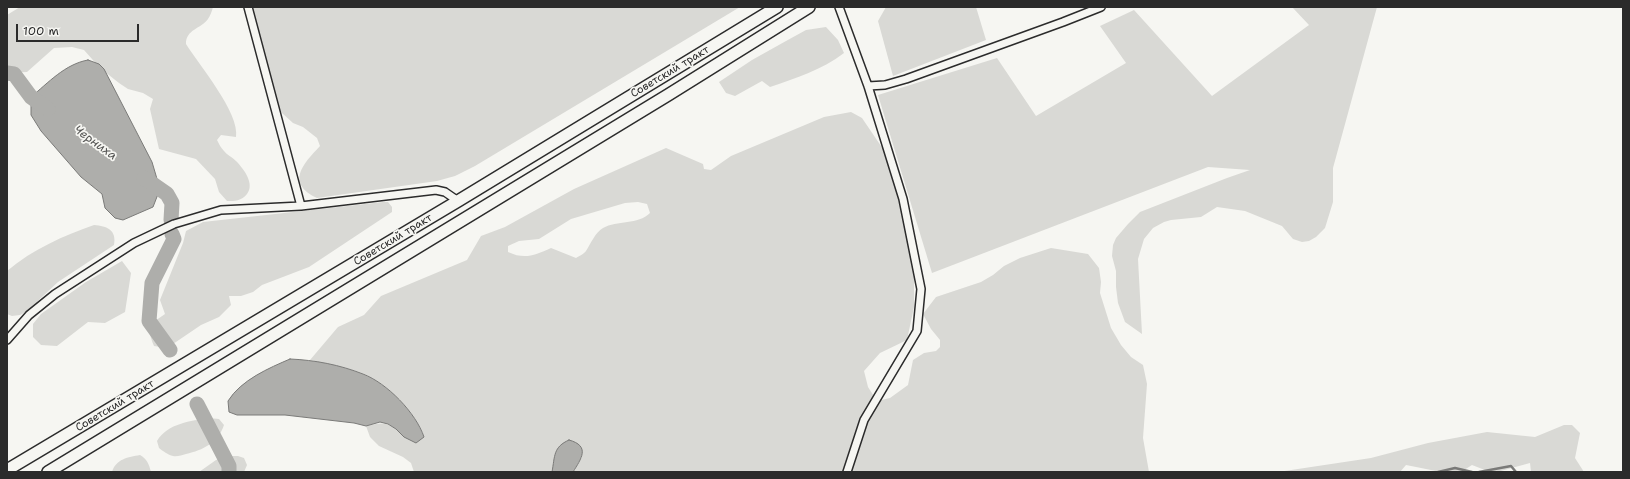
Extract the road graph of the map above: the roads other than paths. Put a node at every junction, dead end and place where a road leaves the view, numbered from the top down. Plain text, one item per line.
1 (248, 7) edge
2 (777, 7) edge
3 (809, 7) edge
4 (839, 7) edge
5 (1101, 7) edge
6 (868, 86) junction
7 (458, 201) junction
8 (301, 206) junction
9 (7, 340) edge
10 (7, 470) edge
11 (48, 472) edge
12 (847, 472) edge

1 - 8 street
2 - 7 highway, Советский тракт
3 - 11 highway, Советский тракт
4 - 6 street
5 - 6 street
6 - 12 street
7 - 8 street
7 - 10 highway, Советский тракт
8 - 9 street

